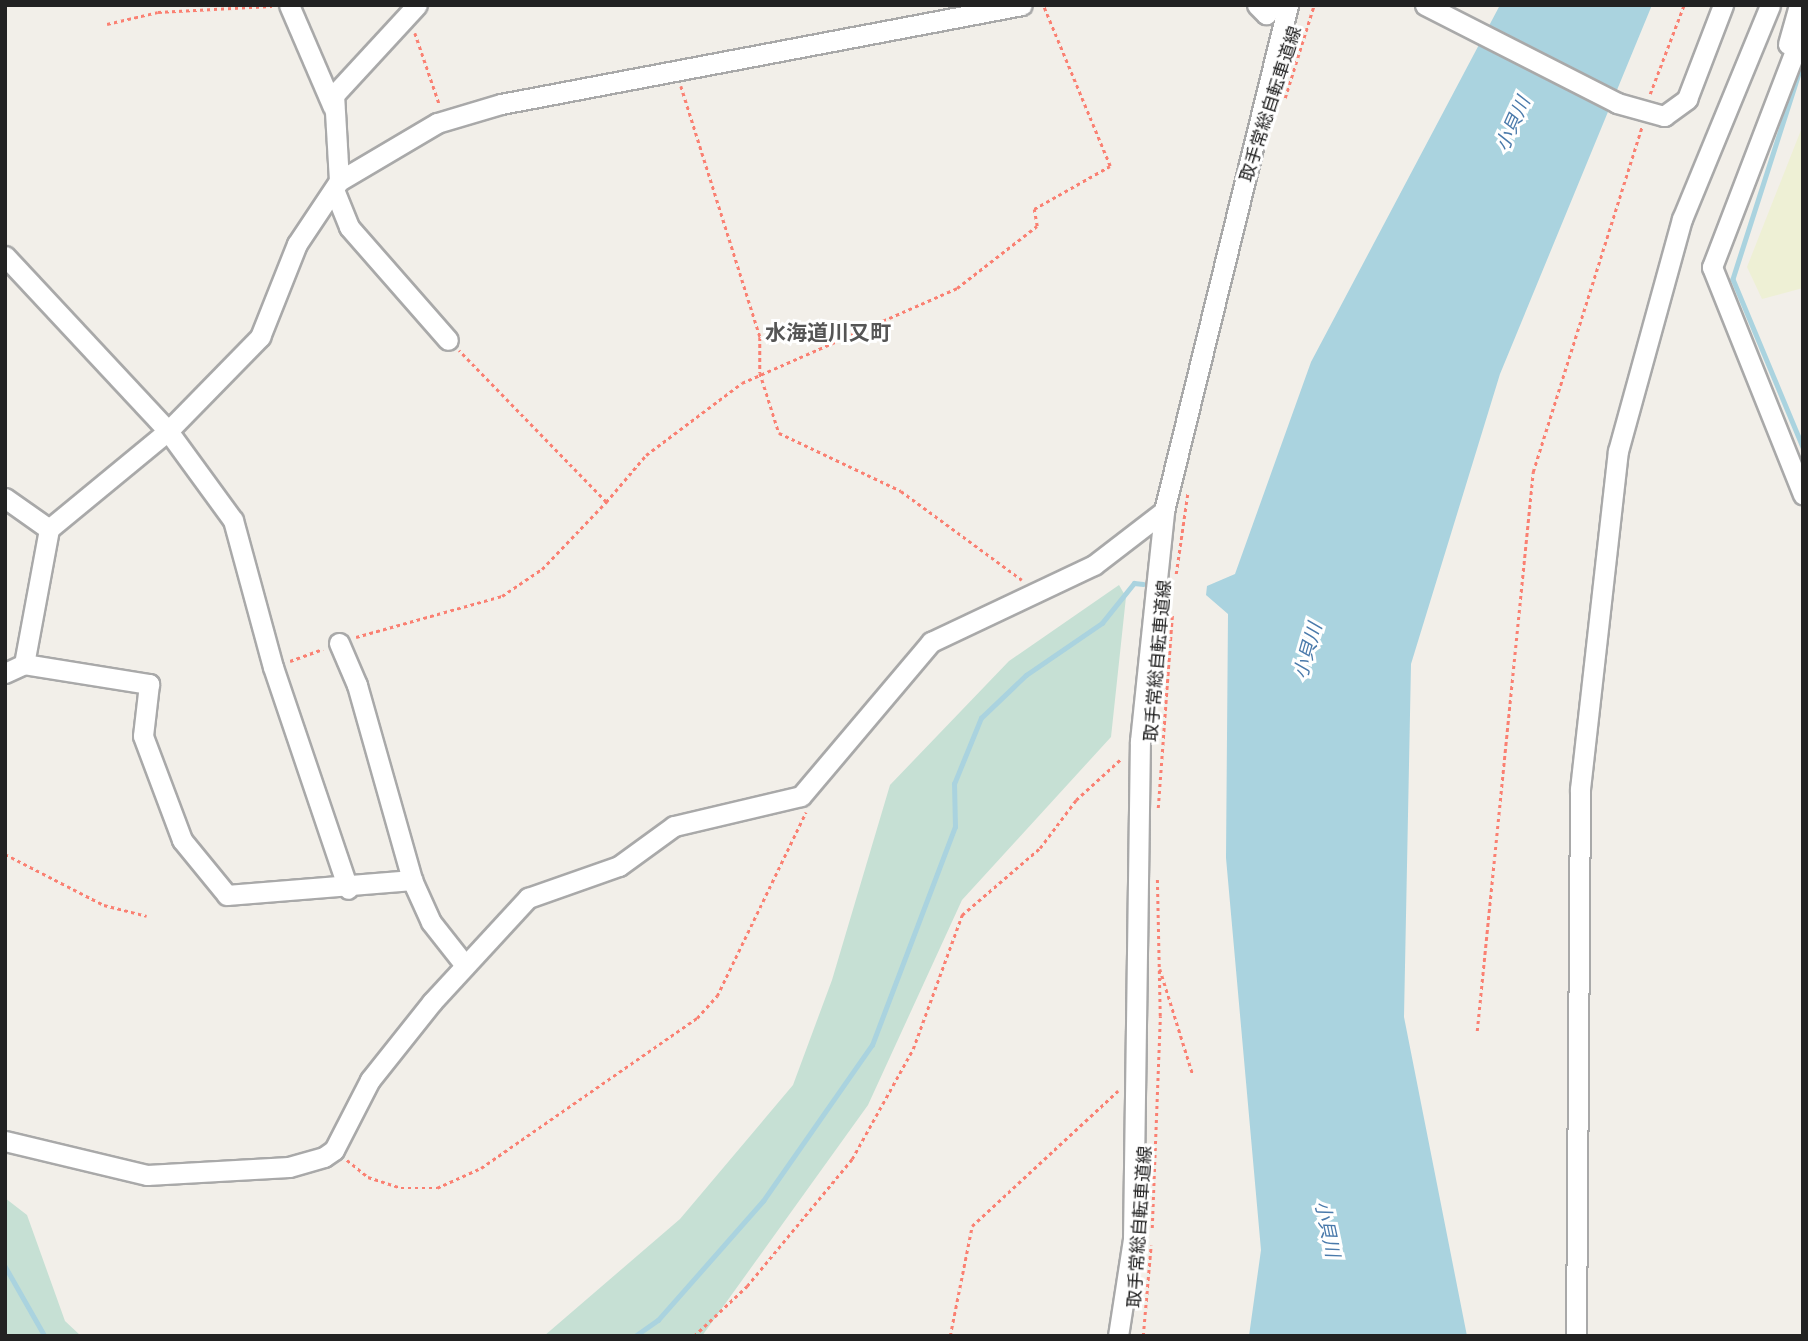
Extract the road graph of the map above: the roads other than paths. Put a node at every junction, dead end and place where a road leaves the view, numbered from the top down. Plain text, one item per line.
1 (1022, 5) edge
2 (1288, 5) edge
3 (1425, 5) edge
4 (1723, 5) edge
5 (1770, 5) edge
6 (1799, 5) edge
7 (289, 6) edge
8 (413, 9) edge
9 (1803, 30) edge
10 (1794, 63) edge
11 (333, 107) junction
12 (337, 187) junction
13 (5, 256) edge
14 (448, 340) road end
15 (168, 431) junction
16 (1803, 494) edge
17 (5, 498) edge
18 (1164, 510) junction
19 (49, 529) junction
20 (339, 643) road end
21 (24, 664) junction
22 (5, 673) edge
23 (412, 880) junction
24 (348, 889) junction
25 (464, 964) junction
26 (5, 1142) edge
27 (1118, 1336) edge
28 (1576, 1336) edge

1 - 12 street
2 - 18 street
3 - 4 street
5 - 28 street
6 - 10 street
7 - 11 street
8 - 11 street
9 - 10 street
10 - 16 street
11 - 12 street
12 - 14 street
12 - 15 street
13 - 15 street
15 - 19 street
15 - 24 street
17 - 19 street
18 - 25 street
18 - 27 street
19 - 21 street
20 - 23 street
21 - 22 street
21 - 24 street
23 - 24 street
23 - 25 street
25 - 26 street

